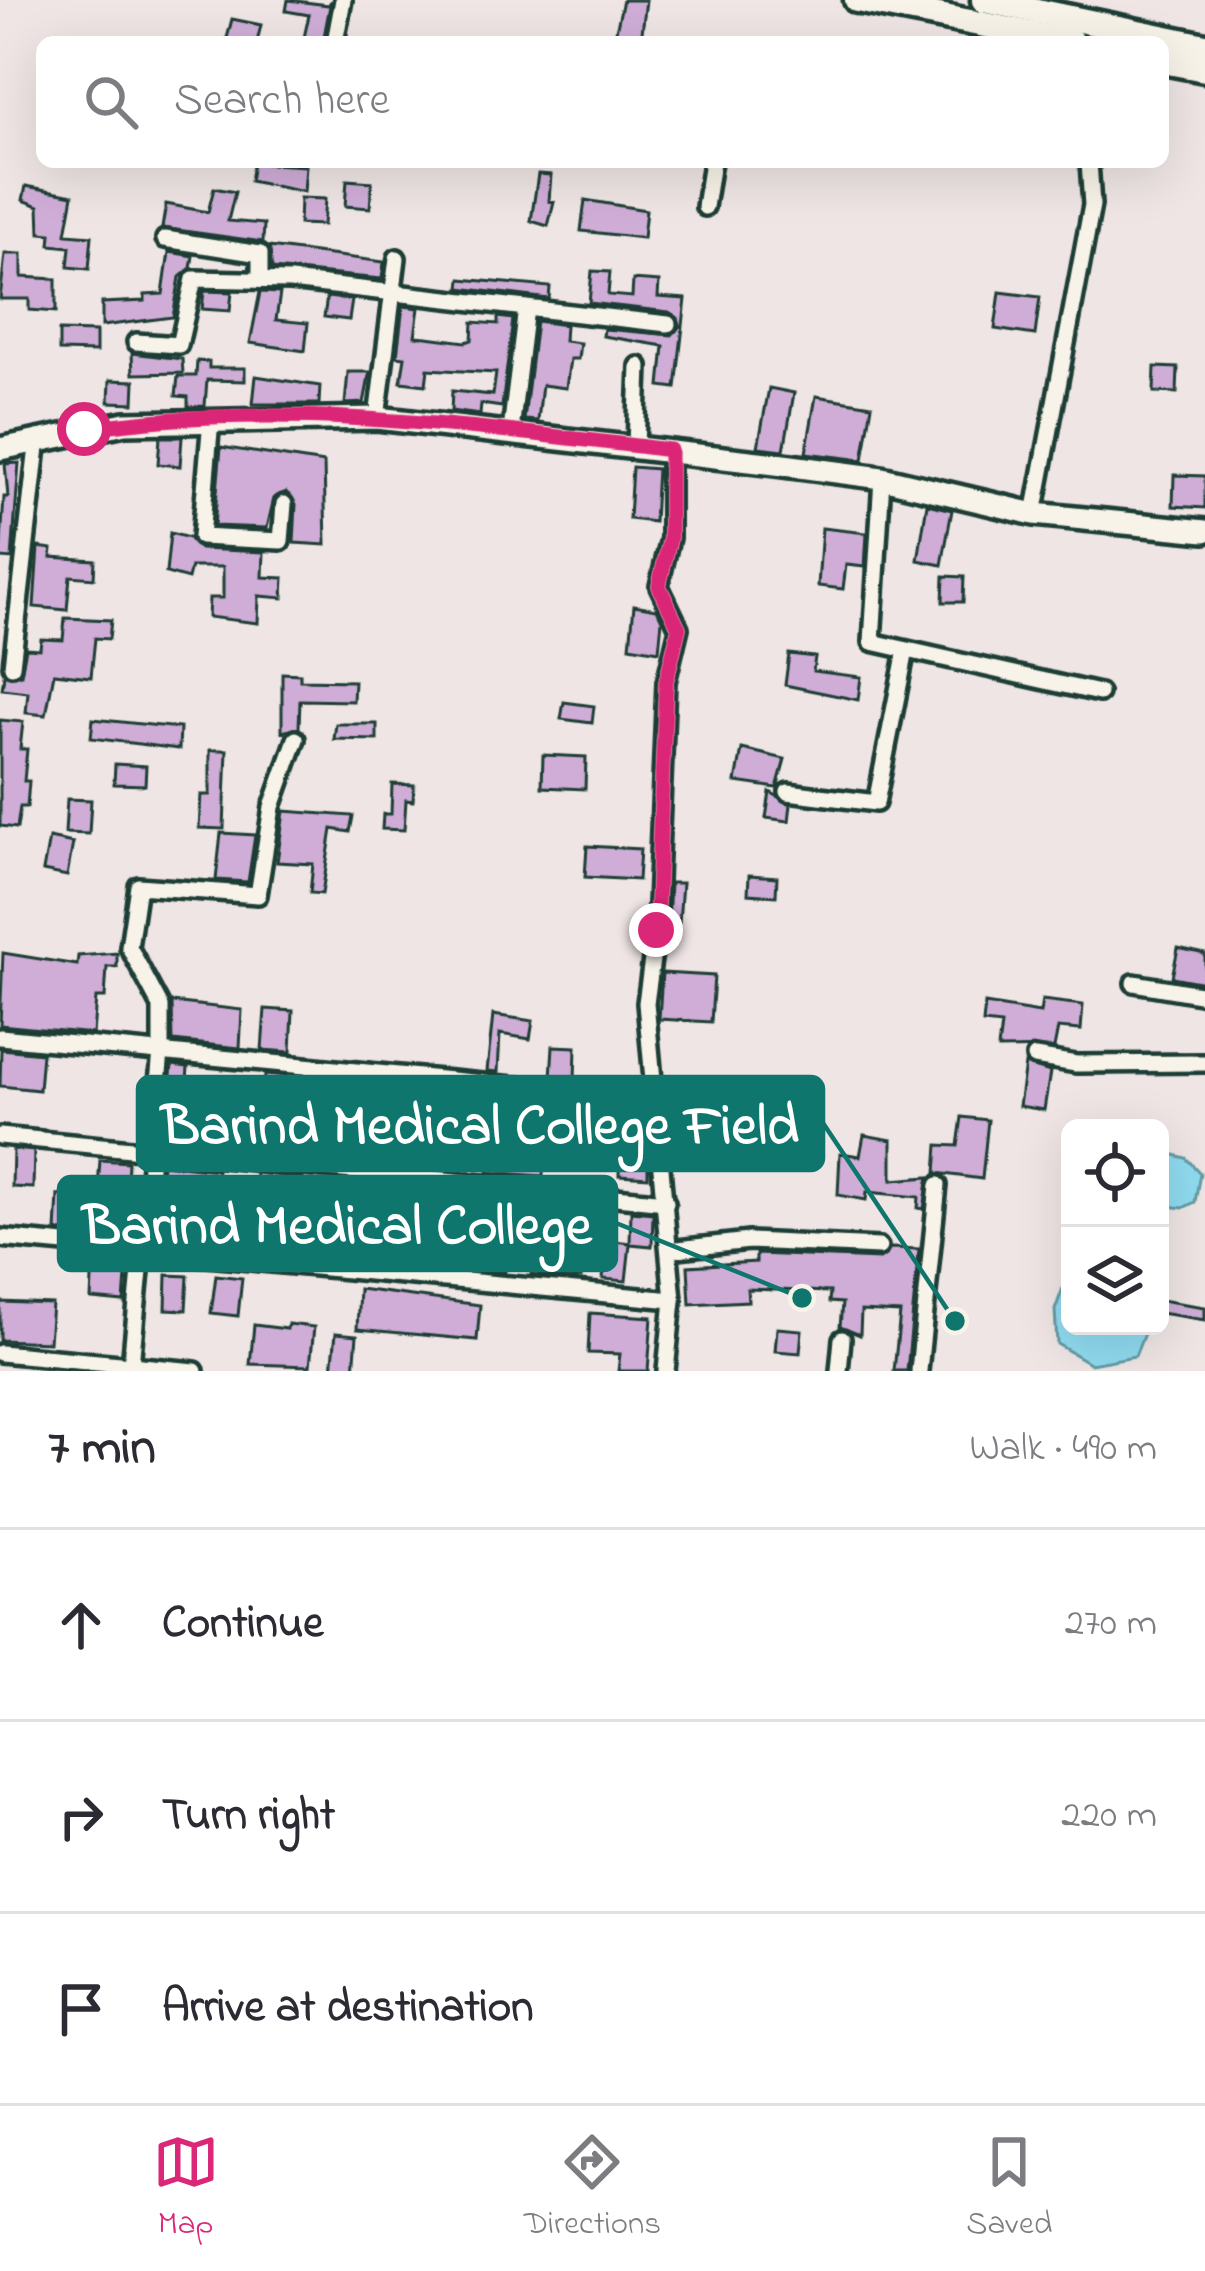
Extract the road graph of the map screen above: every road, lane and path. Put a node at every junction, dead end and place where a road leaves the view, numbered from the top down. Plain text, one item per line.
1 (343, 0) edge
2 (857, 0) edge
3 (984, 0) edge
4 (1043, 5) edge
5 (1080, 35) edge
6 (338, 36) edge
7 (1169, 43) edge
8 (1205, 46) edge
9 (1169, 62) edge
10 (1205, 69) edge
11 (711, 168) edge
12 (1089, 168) edge
13 (705, 207) dead end
14 (165, 239) dead end
15 (398, 258) dead end
16 (260, 280) junction
17 (392, 291) junction
18 (526, 308) junction
19 (668, 324) dead end
20 (136, 342) dead end
21 (639, 366) dead end
22 (377, 418) junction
23 (211, 419) junction
24 (511, 431) junction
25 (38, 438) junction
26 (636, 446) junction
27 (0, 449) edge
28 (670, 450) junction
29 (882, 478) junction
30 (284, 504) dead end
31 (1034, 514) junction
32 (1205, 531) edge
33 (906, 650) junction
34 (12, 666) dead end
35 (1099, 693) dead end
36 (296, 740) dead end
37 (788, 792) dead end
38 (1134, 983) dead end
39 (1205, 995) edge
40 (0, 1037) edge
41 (161, 1052) junction
42 (1036, 1057) dead end
43 (1205, 1063) edge
44 (652, 1099) junction
45 (0, 1136) edge
46 (150, 1150) junction
47 (938, 1185) dead end
48 (666, 1202) junction
49 (0, 1238) edge
50 (879, 1247) dead end
51 (669, 1250) junction
52 (140, 1251) junction
53 (673, 1300) junction
54 (842, 1339) dead end
55 (12, 1360) edge
56 (131, 1365) junction
57 (195, 1371) edge
58 (666, 1371) edge
59 (839, 1371) edge
60 (919, 1371) edge

1 - 6 street
2 - 5 main road
3 - 4 main road
4 - 5 main road
7 - 8 main road
9 - 10 main road
11 - 13 street
12 - 31 street
14 - 16 street
15 - 17 street
16 - 17 street
16 - 20 street
17 - 18 street
17 - 22 street
18 - 19 street
18 - 24 street
21 - 26 street
22 - 23 street
22 - 24 street
23 - 25 street
23 - 30 street
24 - 26 street
25 - 27 street
25 - 34 street
26 - 28 street
28 - 29 street
28 - 44 street
29 - 31 street
29 - 33 street
31 - 32 street
33 - 35 street
33 - 37 street
36 - 41 street
38 - 39 street
40 - 41 street
41 - 44 street
41 - 46 street
42 - 43 street
44 - 48 street
45 - 46 street
46 - 48 street
46 - 52 street
47 - 60 street
48 - 51 street
49 - 52 street
50 - 51 street
51 - 53 street
52 - 53 street
52 - 56 street
53 - 58 street
54 - 59 street
55 - 56 street
56 - 57 street

